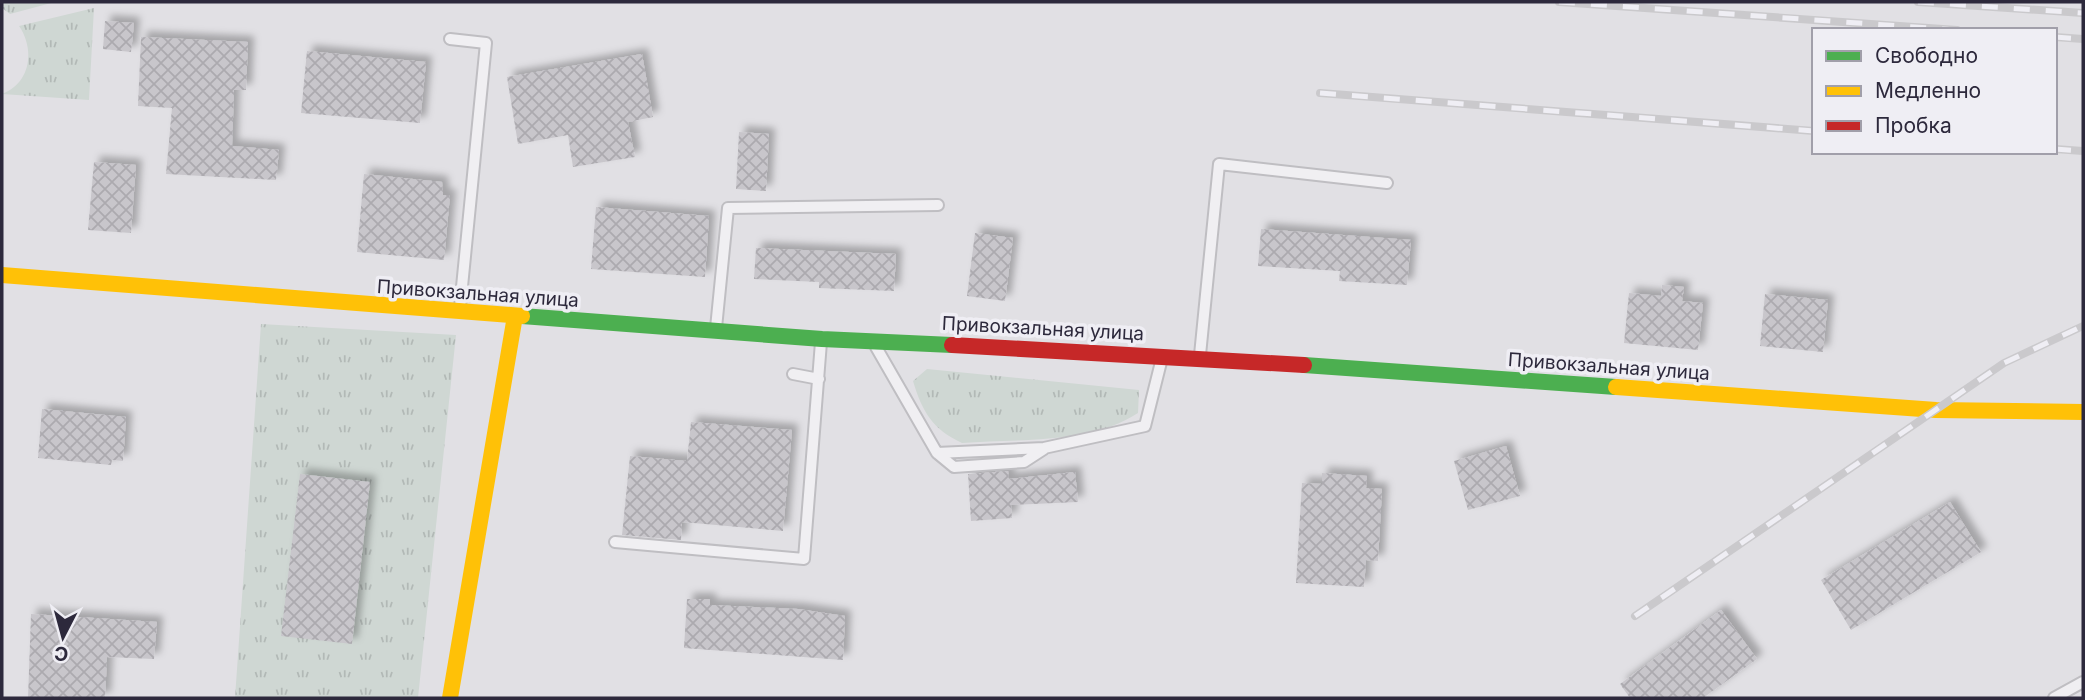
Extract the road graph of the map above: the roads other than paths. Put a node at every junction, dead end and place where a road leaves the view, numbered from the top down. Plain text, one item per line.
1 (450, 39) dead end
2 (1388, 183) dead end
3 (938, 205) dead end
4 (2, 275) edge
5 (459, 313) junction
6 (515, 316) junction
7 (716, 332) junction
8 (822, 339) junction
9 (873, 342) junction
10 (1163, 355) junction
11 (1200, 358) junction
12 (793, 374) dead end
13 (819, 379) junction
14 (2083, 412) edge
15 (615, 542) dead end
16 (2083, 682) edge
17 (450, 698) edge
18 (2054, 698) edge

1 - 5 lane
2 - 11 lane
3 - 7 lane
4 - 5 street, Привокзальная улица
5 - 6 street, Привокзальная улица
6 - 7 street, Привокзальная улица
6 - 17 street
7 - 8 street, Привокзальная улица
8 - 9 street, Привокзальная улица
8 - 13 lane
9 - 10 street, Привокзальная улица
9 - 10 lane
10 - 11 street, Привокзальная улица
11 - 14 street, Привокзальная улица
12 - 13 lane
13 - 15 lane
16 - 18 lane

